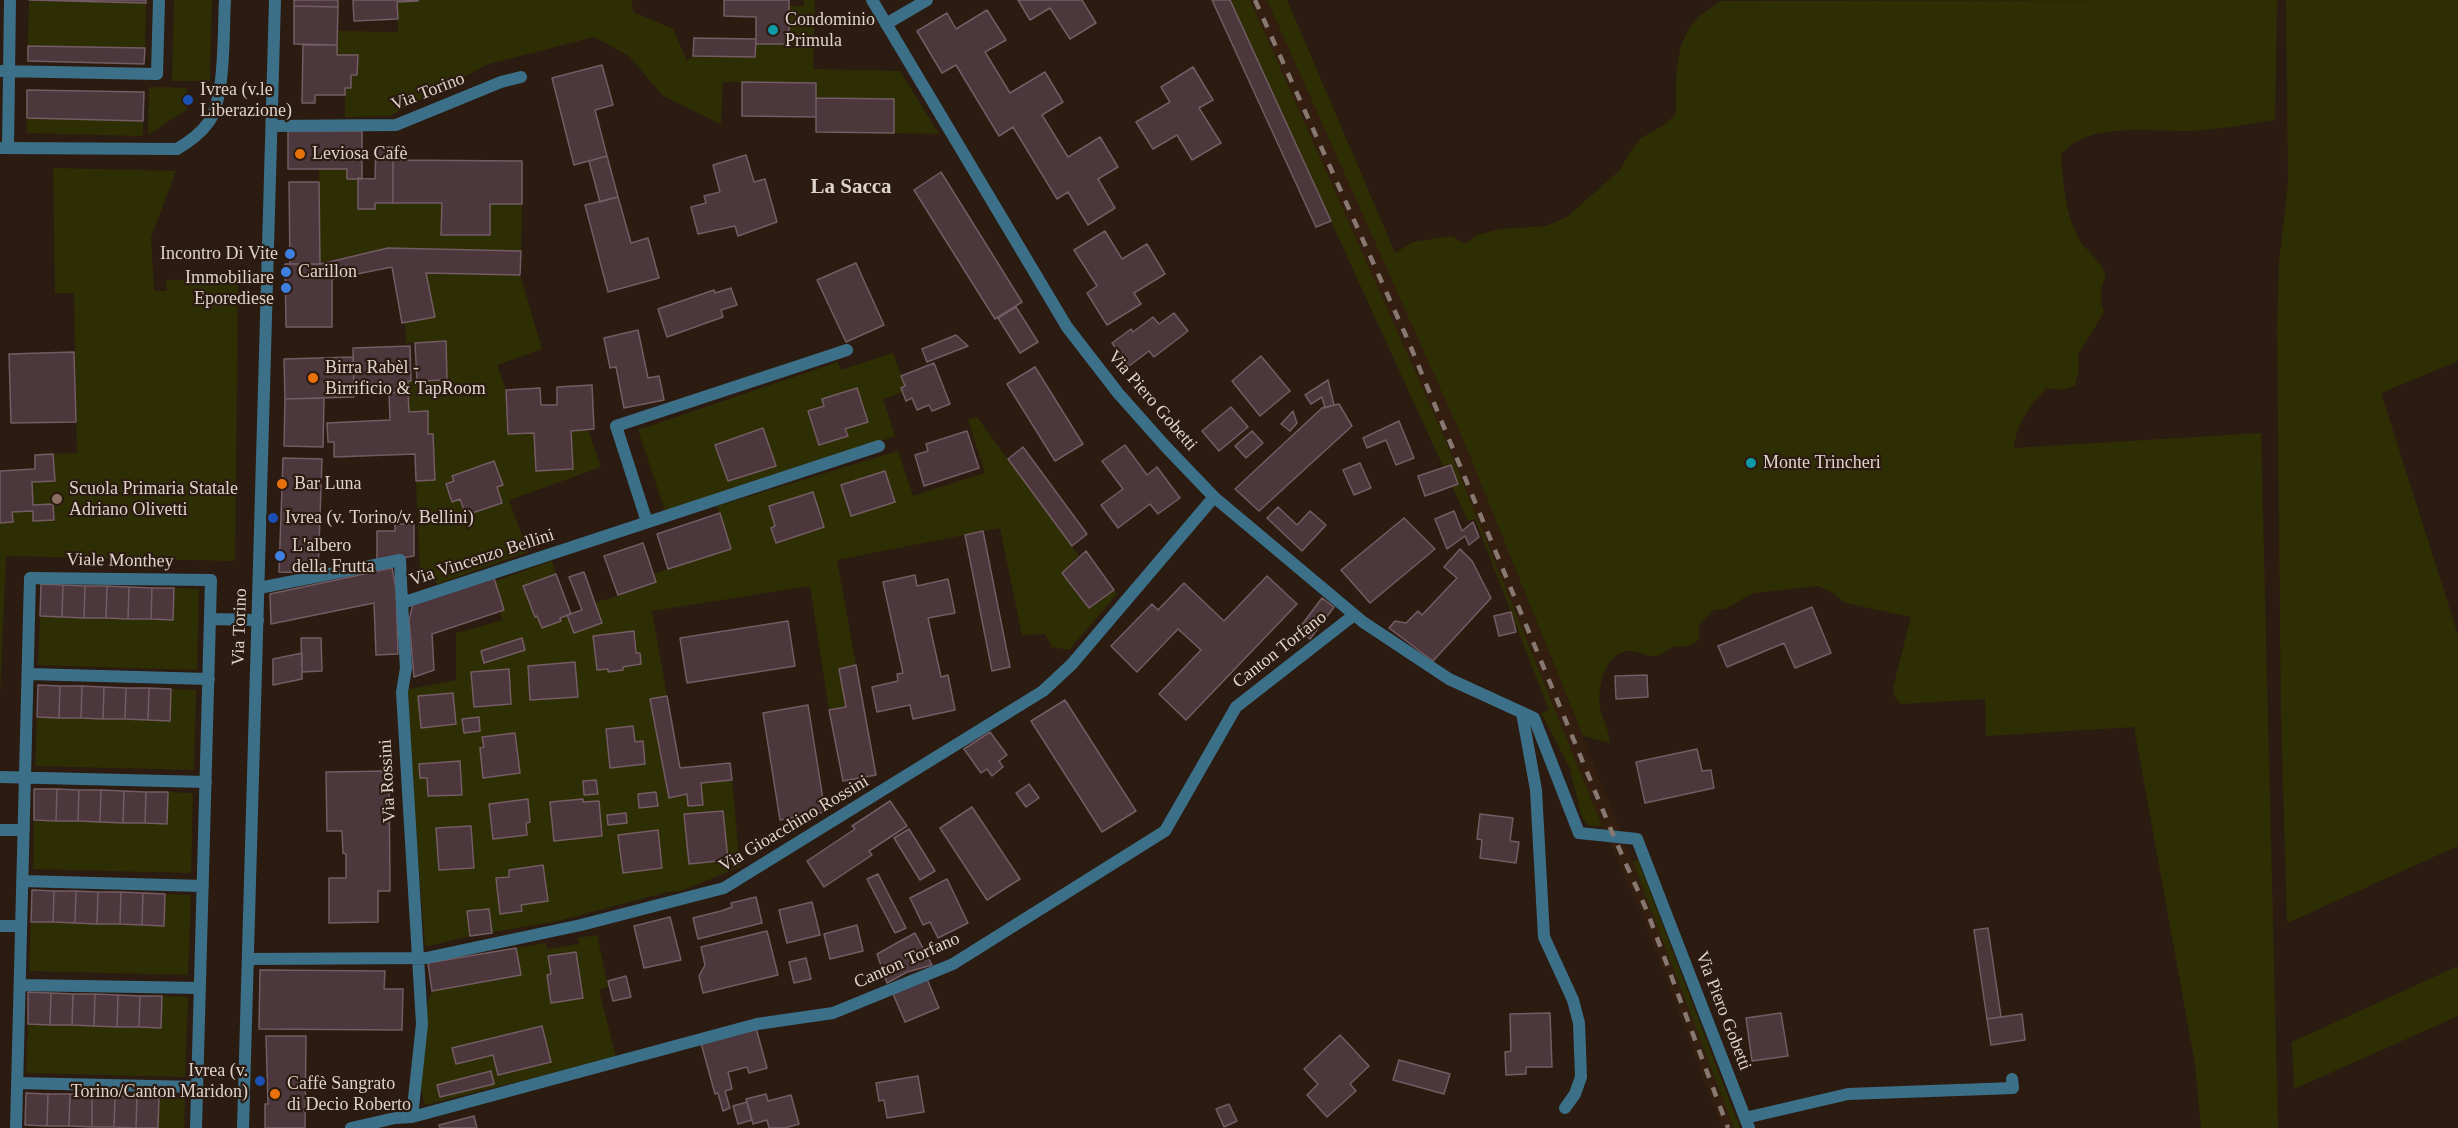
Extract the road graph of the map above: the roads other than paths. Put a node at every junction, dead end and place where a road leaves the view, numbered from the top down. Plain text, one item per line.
1 (9, 0) edge
2 (159, 0) edge
3 (225, 0) edge
4 (275, 0) edge
5 (872, 0) edge
6 (927, 0) edge
7 (886, 24) junction
8 (4, 71) edge
9 (521, 76) dead end
10 (272, 126) junction
11 (4, 148) edge
12 (847, 350) dead end
13 (879, 446) dead end
14 (1214, 497) junction
15 (647, 522) junction
16 (259, 588) junction
17 (402, 603) junction
18 (1354, 615) junction
19 (210, 619) junction
20 (258, 620) junction
21 (28, 674) junction
22 (209, 680) junction
23 (1522, 713) junction
24 (0, 777) edge
25 (25, 777) junction
26 (206, 782) junction
27 (0, 830) edge
28 (24, 831) junction
29 (22, 881) junction
30 (203, 886) junction
31 (0, 926) edge
32 (21, 926) junction
33 (419, 958) junction
34 (249, 959) junction
35 (20, 985) junction
36 (200, 988) junction
37 (2013, 1079) dead end
38 (17, 1083) junction
39 (198, 1087) junction
40 (1565, 1108) dead end
41 (412, 1118) junction
42 (1747, 1123) edge
43 (16, 1128) edge
44 (196, 1128) edge
45 (243, 1128) edge
46 (351, 1128) edge

1 - 8 street
2 - 8 street
3 - 11 street
4 - 10 street, Via Torino
5 - 7 street, Via Piero Gobetti
6 - 7 street
7 - 14 street, Via Piero Gobetti
8 - 11 street
9 - 10 street, Via Torino
10 - 16 street, Via Torino
12 - 15 street
13 - 15 street, Via Vincenzo Bellini
14 - 18 street, Via Piero Gobetti
14 - 33 street, Via Gioacchino Rossini
15 - 17 street, Via Vincenzo Bellini
16 - 17 street, Via Vincenzo Bellini
16 - 20 street, Via Torino
17 - 33 street, Via Rossini
18 - 23 street, Via Piero Gobetti
18 - 41 street, Canton Torfano
19 - 20 street
19 - 21 street, Viale Monthey
19 - 22 street, Viale Monthey
20 - 34 street, Via Torino
21 - 22 street
21 - 25 street, Viale Monthey
22 - 26 street, Viale Monthey
23 - 40 street
23 - 42 street, Via Piero Gobetti
24 - 25 street
25 - 26 street
25 - 28 street, Viale Monthey
26 - 30 street, Viale Monthey
27 - 28 street
28 - 29 street, Viale Monthey
29 - 30 street
29 - 32 street, Viale Monthey
30 - 36 street, Viale Monthey
31 - 32 street
32 - 35 street, Viale Monthey
33 - 34 street, Via Gioacchino Rossini
33 - 41 street, Via Rossini
34 - 45 street, Via Torino
35 - 36 street
35 - 38 street, Viale Monthey
36 - 39 street, Viale Monthey
37 - 42 street, Via Piero Gobetti
38 - 39 street
38 - 43 street, Viale Monthey
39 - 44 street, Viale Monthey
41 - 46 street, Canton Torfano

